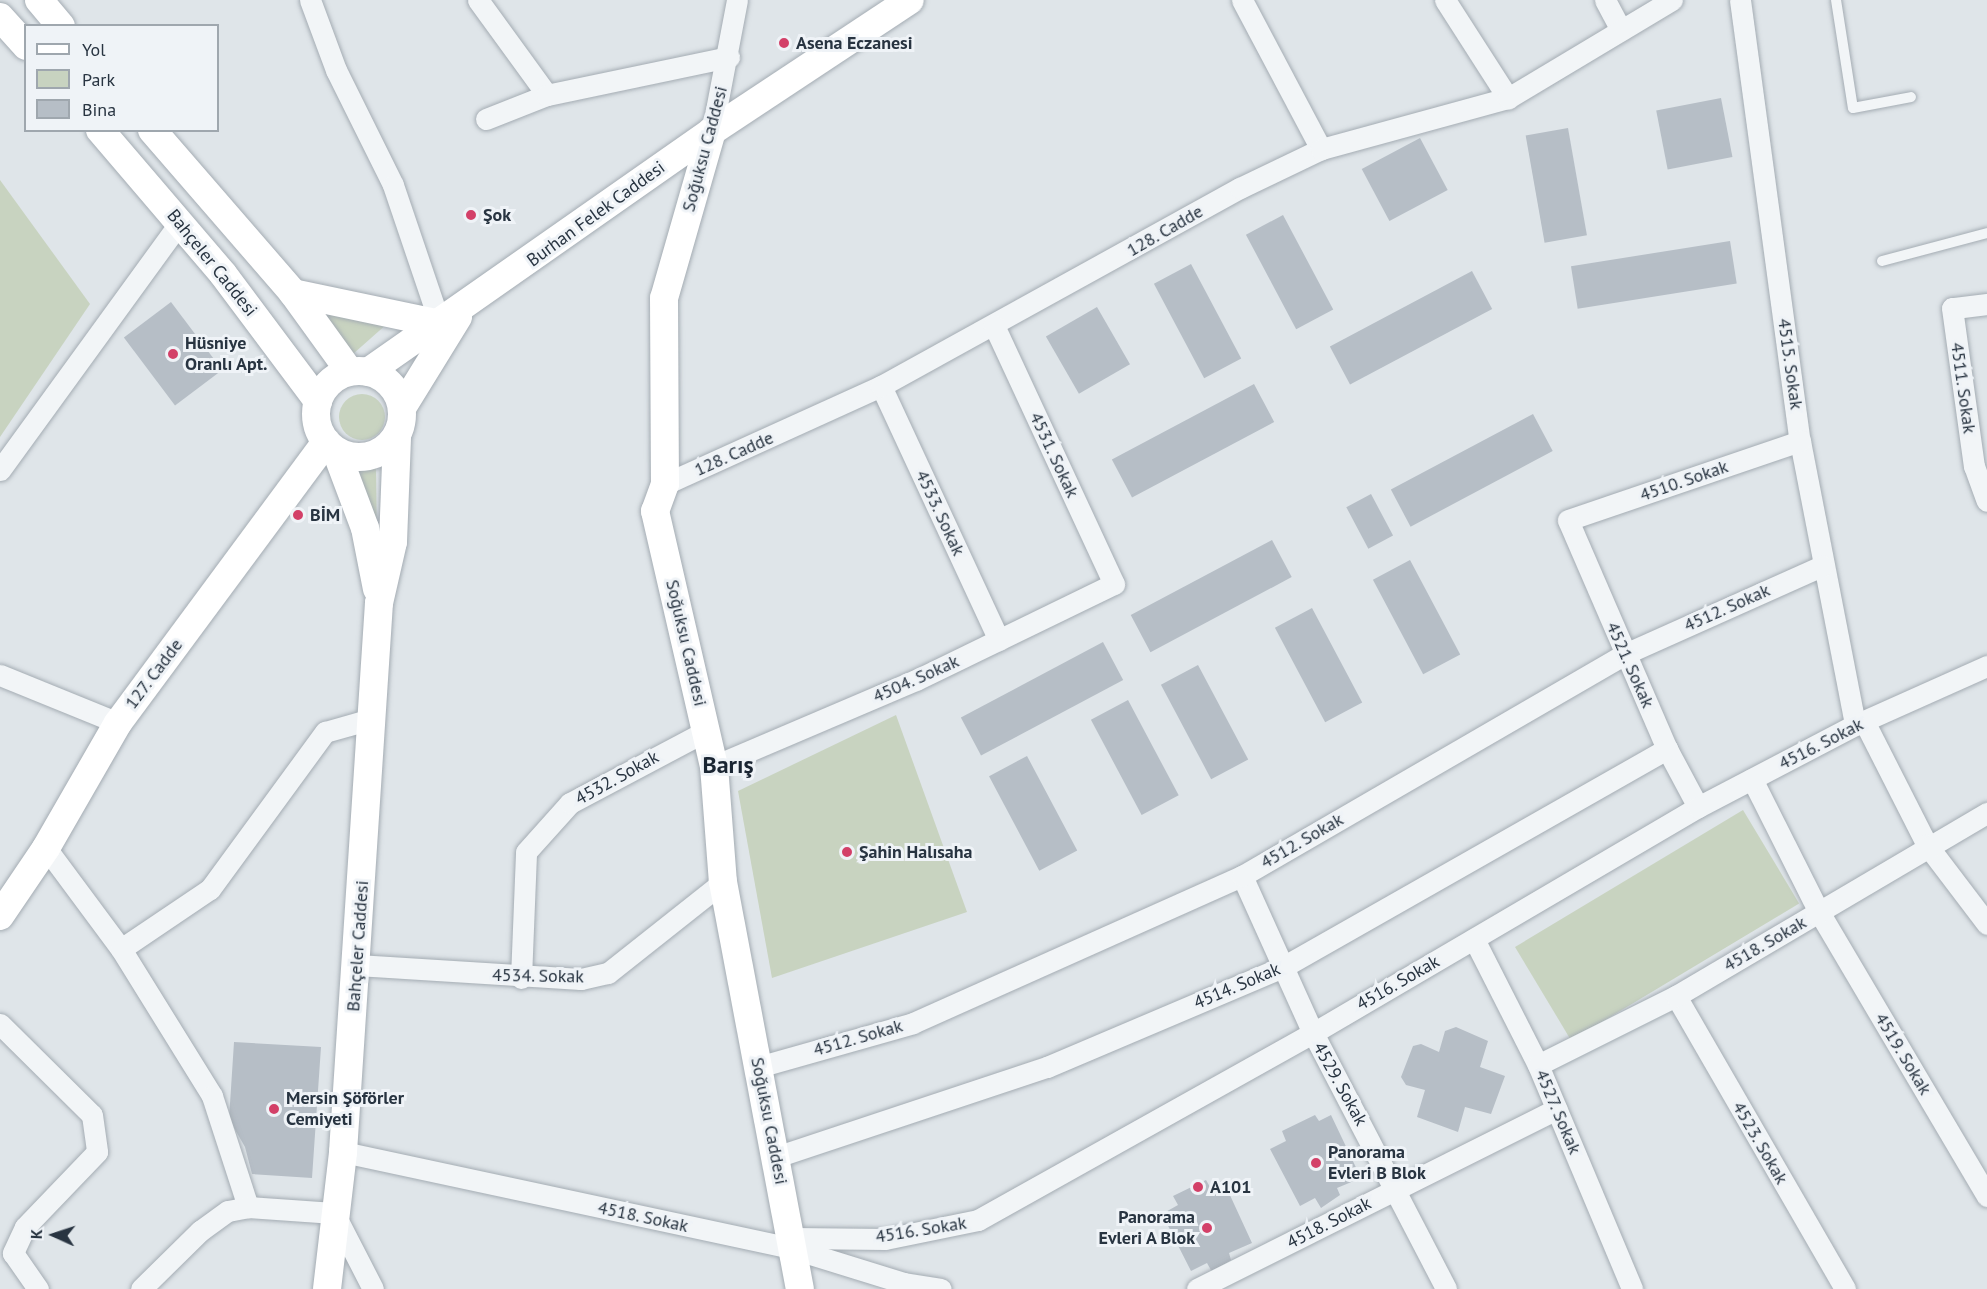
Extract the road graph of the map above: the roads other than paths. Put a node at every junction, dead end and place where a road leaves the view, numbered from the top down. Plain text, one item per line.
1 (39, 0) edge
2 (310, 0) edge
3 (478, 0) edge
4 (737, 0) edge
5 (910, 0) edge
6 (1242, 0) edge
7 (1445, 0) edge
8 (1605, 0) edge
9 (1672, 0) edge
10 (1740, 0) edge
11 (1836, 0) edge
12 (0, 17) edge
13 (59, 24) edge
14 (1621, 30) junction
15 (24, 44) edge
16 (729, 57) junction
17 (548, 94) junction
18 (1911, 97) dead end
19 (1508, 98) junction
20 (486, 119) dead end
21 (712, 131) junction
22 (102, 132) edge
23 (154, 132) edge
24 (1321, 149) junction
25 (180, 222) junction
26 (1987, 233) edge
27 (1882, 261) dead end
28 (292, 293) junction
29 (1987, 304) edge
30 (451, 317) junction
31 (994, 326) junction
32 (359, 372) junction
33 (880, 386) junction
34 (318, 401) junction
35 (402, 408) junction
36 (397, 436) junction
37 (1800, 441) junction
38 (331, 447) junction
39 (0, 470) edge
40 (665, 484) junction
41 (1987, 501) edge
42 (1568, 520) joint
43 (1822, 566) junction
44 (1114, 584) joint
45 (379, 603) junction
46 (999, 640) junction
47 (1625, 654) junction
48 (1987, 666) edge
49 (0, 675) edge
50 (374, 718) junction
51 (118, 723) junction
52 (1859, 723) junction
53 (706, 730) junction
54 (1667, 749) junction
55 (714, 766) junction
56 (1752, 779) junction
57 (1698, 807) junction
58 (1987, 813) edge
59 (1927, 845) junction
60 (46, 848) junction
61 (1242, 876) junction
62 (723, 882) junction
63 (1819, 912) junction
64 (0, 916) edge
65 (1987, 924) edge
66 (1474, 939) junction
67 (121, 949) junction
68 (357, 965) junction
69 (1283, 967) junction
70 (521, 978) junction
71 (1676, 996) junction
72 (0, 1024) edge
73 (1312, 1033) junction
74 (1538, 1065) junction
75 (759, 1067) junction
76 (1557, 1109) junction
77 (343, 1152) junction
78 (776, 1157) junction
79 (1396, 1190) junction
80 (1987, 1196) edge
81 (248, 1207) junction
82 (334, 1213) junction
83 (794, 1243) junction
84 (905, 1286) edge
85 (38, 1289) edge
86 (141, 1289) edge
87 (327, 1289) edge
88 (373, 1289) edge
89 (800, 1289) edge
90 (941, 1289) edge
91 (1197, 1289) edge
92 (1446, 1289) edge
93 (1632, 1289) edge
94 (1845, 1289) edge

1 - 13 street
2 - 30 street
3 - 17 street
4 - 16 street, Soğuksu Caddesi
5 - 21 street, Burhan Felek Caddesi
6 - 24 street
7 - 19 street
8 - 14 street
9 - 14 street, 128. Cadde
10 - 37 street, 4515. Sokak
11 - 18 lane
12 - 15 street
14 - 19 street, 128. Cadde
16 - 17 street
16 - 21 street, Soğuksu Caddesi
17 - 20 street
19 - 24 street, 128. Cadde
21 - 30 street, Burhan Felek Caddesi
21 - 40 street, Soğuksu Caddesi
22 - 25 street, Bahçeler Caddesi
23 - 28 street
24 - 31 street, 128. Cadde
25 - 34 street, Bahçeler Caddesi
25 - 39 street
26 - 27 lane
28 - 30 street
28 - 32 street
29 - 41 street, 4511. Sokak
30 - 32 street, Burhan Felek Caddesi
30 - 35 street
31 - 33 street, 128. Cadde
31 - 44 street, 4531. Sokak
32 - 34 street
32 - 35 street
33 - 40 street, 128. Cadde
33 - 46 street, 4533. Sokak
34 - 38 street
35 - 36 street
36 - 38 street
36 - 45 street
37 - 42 street, 4510. Sokak
37 - 43 street, 4515. Sokak
38 - 45 street
38 - 51 street, 127. Cadde
40 - 53 street, Soğuksu Caddesi
42 - 47 street, 4521. Sokak
43 - 47 street, 4512. Sokak
43 - 52 street, 4515. Sokak
44 - 46 street, 4504. Sokak
45 - 50 street, Bahçeler Caddesi
46 - 55 street, 4504. Sokak
47 - 54 street, 4521. Sokak
47 - 61 street, 4512. Sokak
48 - 52 street, 4516. Sokak
49 - 51 street
50 - 67 street
50 - 68 street, Bahçeler Caddesi
51 - 60 street, 127. Cadde
52 - 56 street, 4516. Sokak
52 - 59 street, 4515. Sokak
53 - 55 street, Soğuksu Caddesi
53 - 70 street, 4532. Sokak
54 - 57 street, 4521. Sokak
54 - 69 street, 4514. Sokak
55 - 62 street, Soğuksu Caddesi
56 - 57 street, 4516. Sokak
56 - 63 street, 4519. Sokak
57 - 66 street, 4516. Sokak
58 - 59 street, 4518. Sokak
59 - 63 street, 4518. Sokak
59 - 65 street, 4515. Sokak
60 - 64 street, 127. Cadde
60 - 67 street
61 - 69 street, 4529. Sokak
61 - 75 street, 4512. Sokak
62 - 70 street, 4534. Sokak
62 - 75 street, Soğuksu Caddesi
63 - 71 street, 4518. Sokak
63 - 80 street, 4519. Sokak
66 - 73 street, 4516. Sokak
66 - 74 street, 4527. Sokak
67 - 81 street
68 - 70 street, 4534. Sokak
68 - 77 street, Bahçeler Caddesi
69 - 73 street, 4529. Sokak
69 - 78 street, 4514. Sokak
71 - 74 street, 4518. Sokak
71 - 94 street, 4523. Sokak
72 - 85 street
73 - 79 street, 4529. Sokak
73 - 83 street, 4516. Sokak
74 - 76 street, 4527. Sokak
75 - 78 street, Soğuksu Caddesi
76 - 79 street, 4518. Sokak
76 - 93 street, 4527. Sokak
77 - 82 street, Bahçeler Caddesi
77 - 83 street, 4518. Sokak
78 - 83 street, Soğuksu Caddesi
79 - 91 street, 4518. Sokak
79 - 92 street, 4529. Sokak
81 - 82 street
81 - 86 street
82 - 87 street, Bahçeler Caddesi
82 - 88 street
83 - 84 street, 4518. Sokak
83 - 89 street, Soğuksu Caddesi
84 - 90 street, 4518. Sokak

